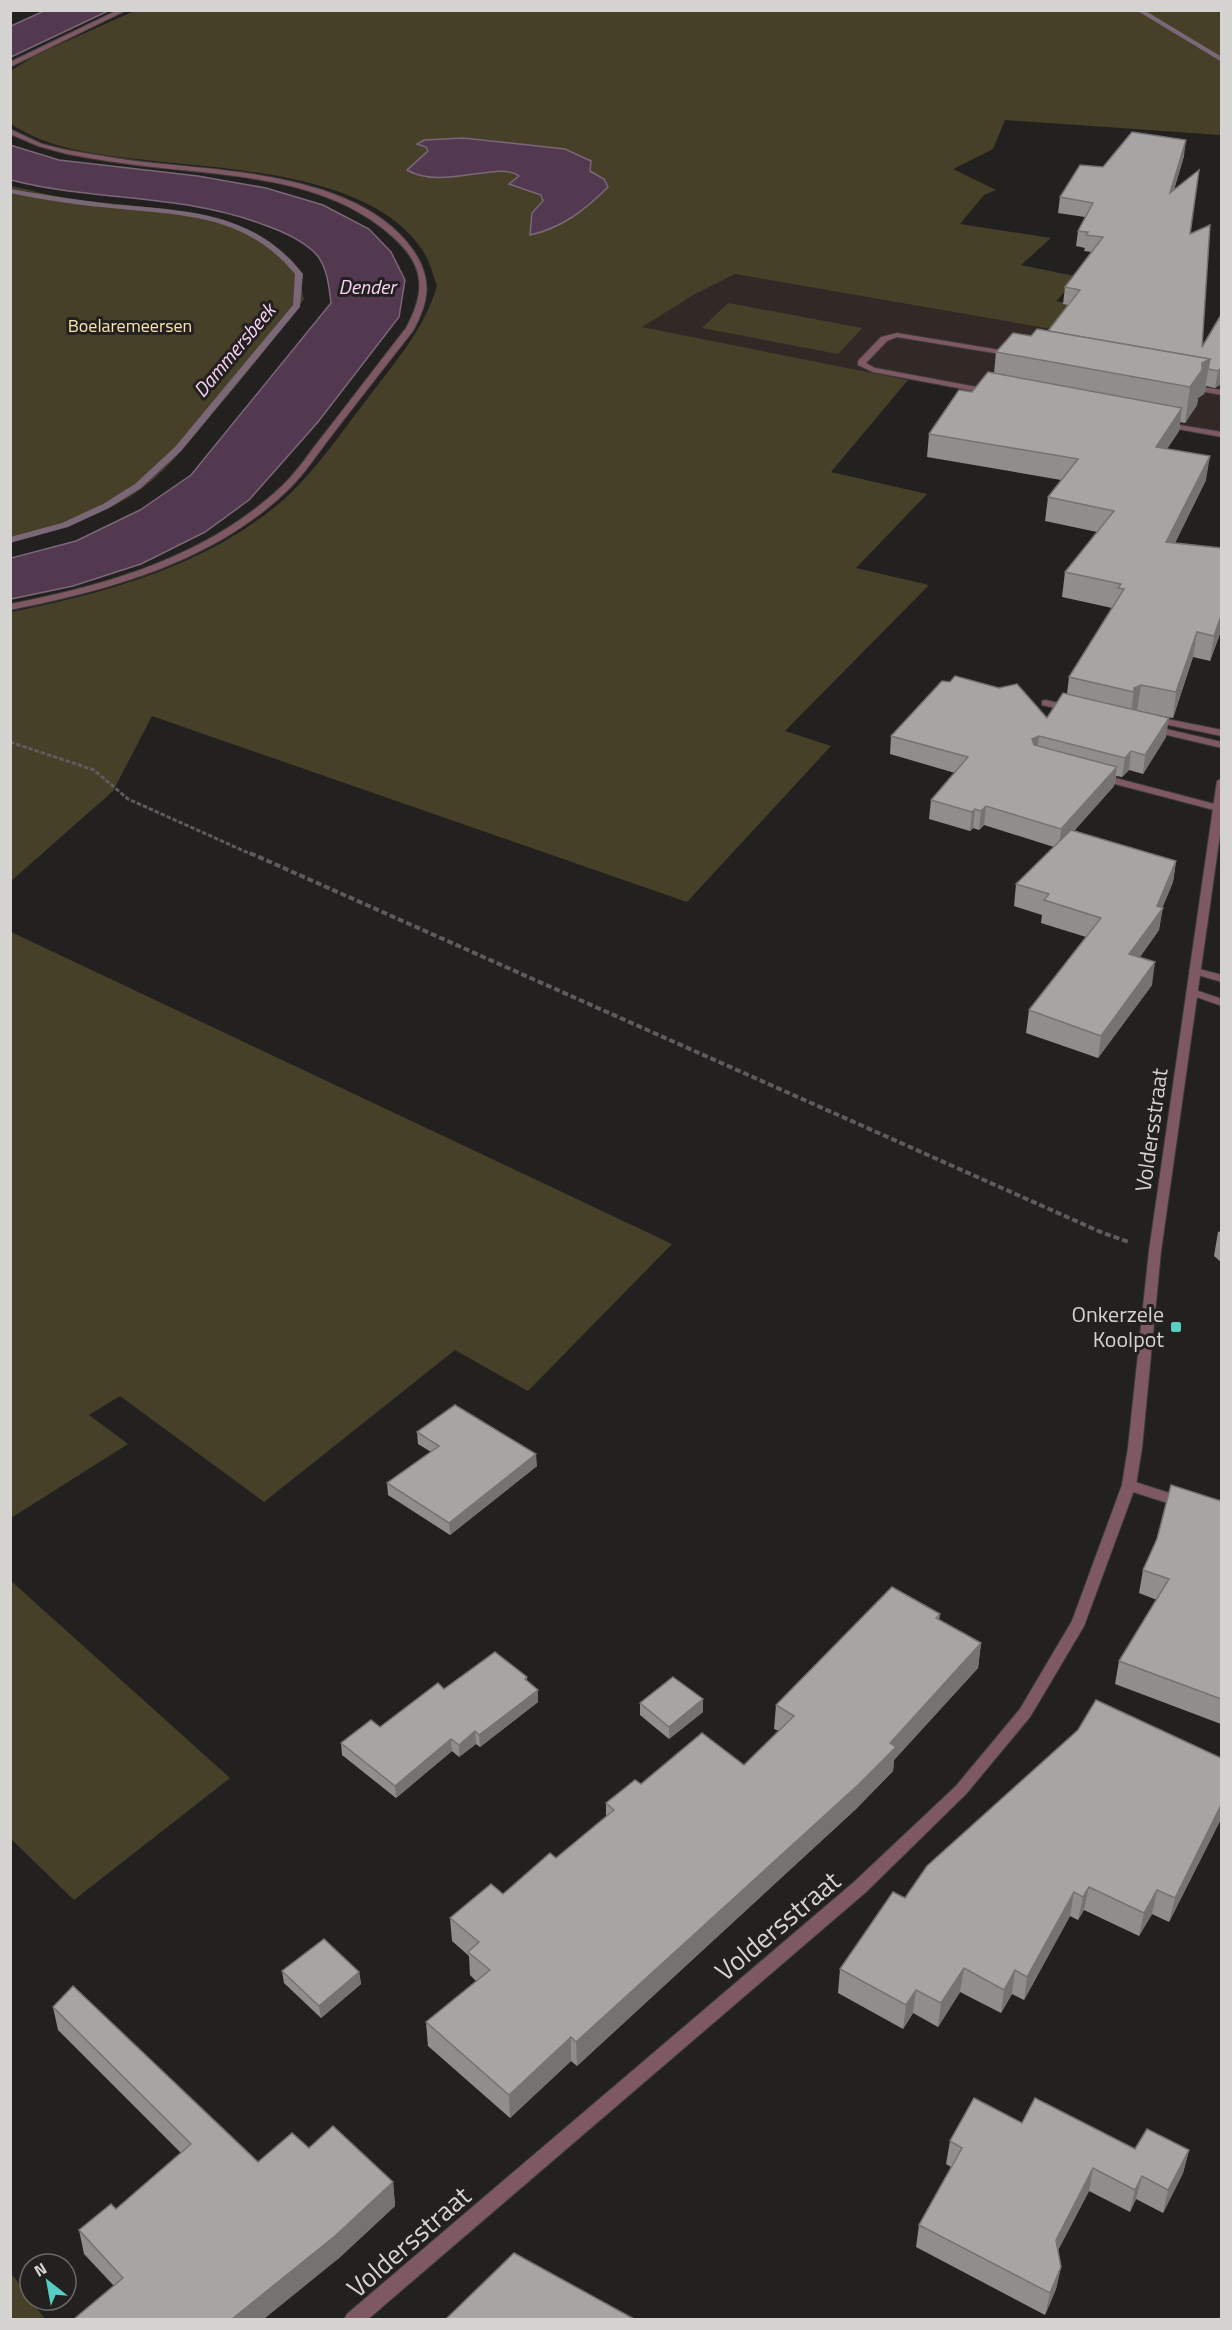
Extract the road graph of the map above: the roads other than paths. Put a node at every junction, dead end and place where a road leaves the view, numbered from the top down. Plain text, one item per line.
1 (124, 10) edge
2 (10, 65) edge
3 (10, 131) edge
4 (1023, 357) edge
5 (1186, 386) edge
6 (1221, 393) edge
7 (1001, 394) edge
8 (1149, 421) edge
9 (1221, 435) edge
10 (10, 607) edge
11 (1045, 703) dead end
12 (1078, 711) edge
13 (1137, 716) edge
14 (1144, 727) edge
15 (1221, 733) edge
16 (1221, 746) edge
17 (1093, 775) edge
18 (1221, 781) edge
19 (1218, 808) junction
20 (1195, 970) junction
21 (1221, 979) edge
22 (1192, 992) junction
23 (1221, 1003) edge
24 (1129, 1485) junction
25 (1201, 1508) edge
26 (353, 2319) edge

1 - 2 street
3 - 10 street
4 - 7 street
5 - 6 street
8 - 9 street
11 - 12 street
13 - 15 street
14 - 16 street
17 - 19 street
18 - 19 street, Voldersstraat
19 - 20 street, Voldersstraat
20 - 21 street
20 - 22 street, Voldersstraat
22 - 23 street
22 - 24 street, Voldersstraat
24 - 25 street
24 - 26 street, Voldersstraat

